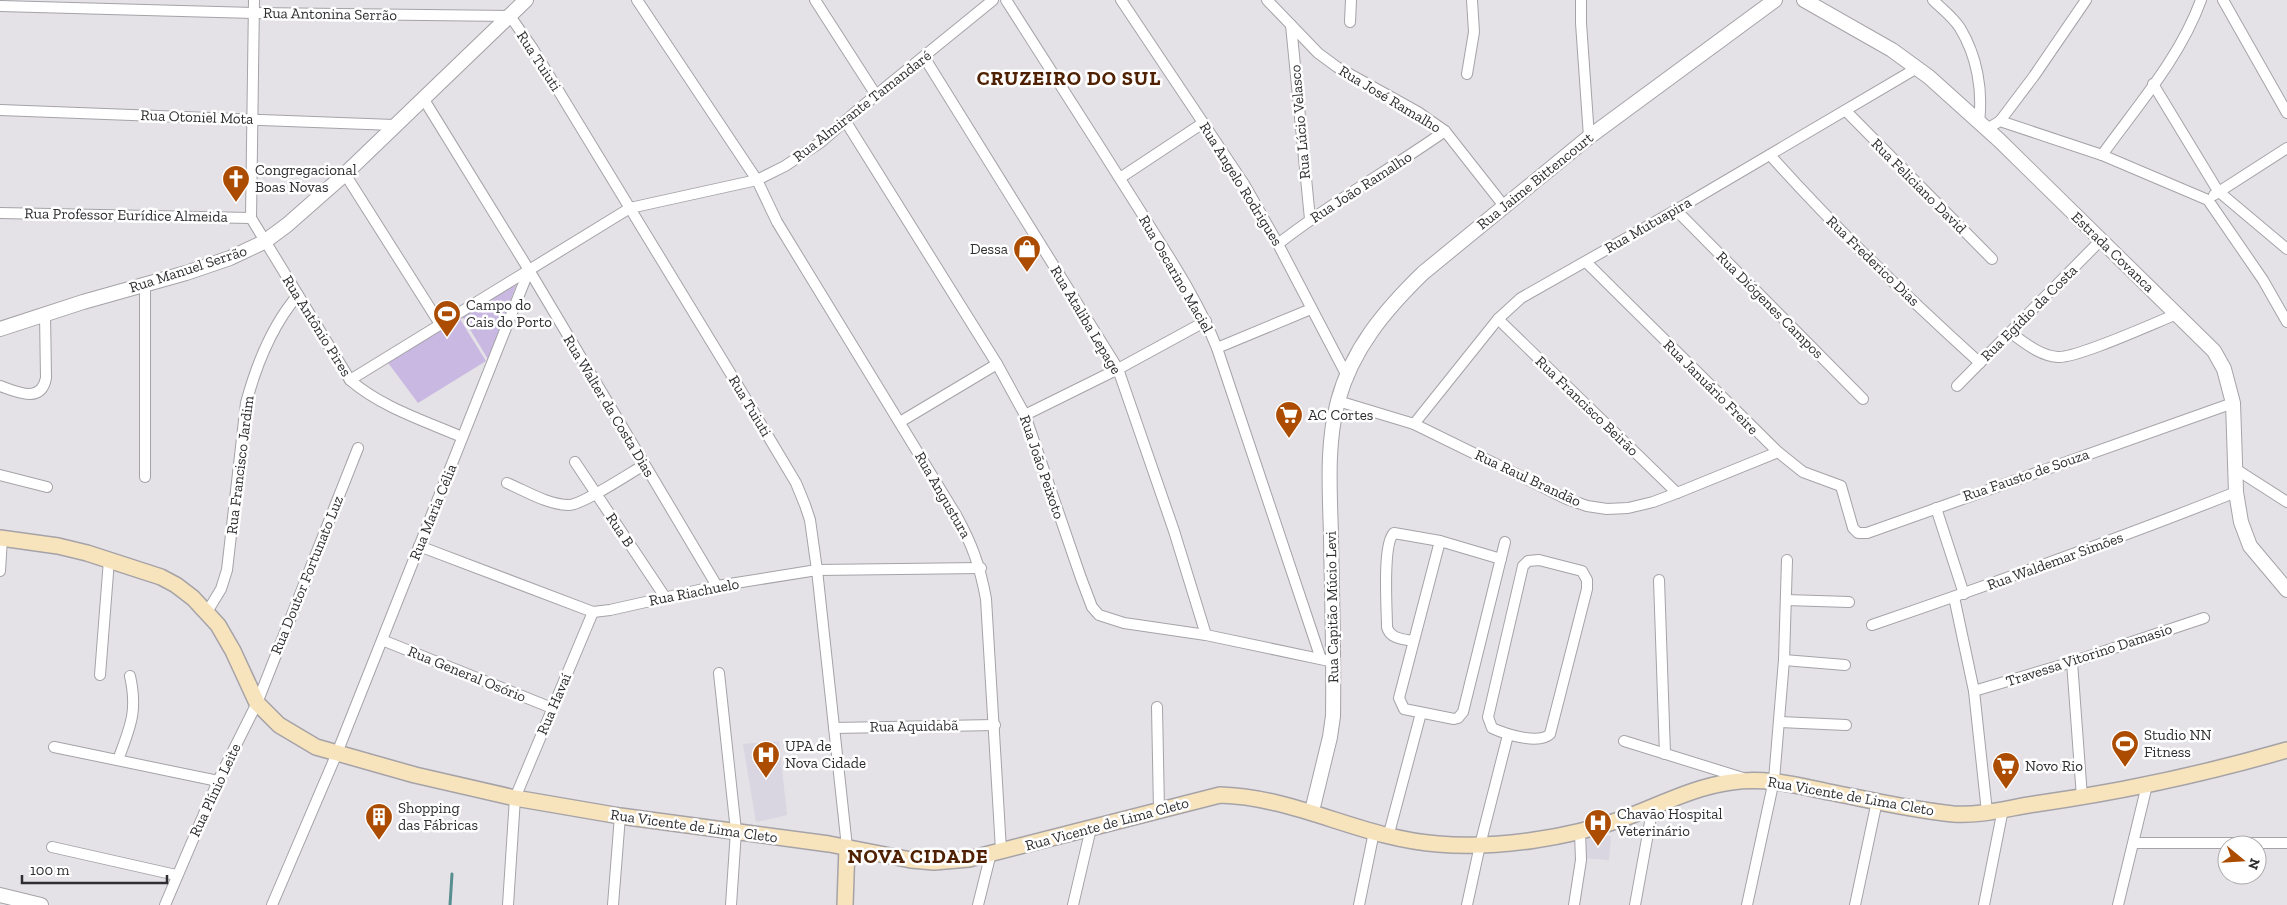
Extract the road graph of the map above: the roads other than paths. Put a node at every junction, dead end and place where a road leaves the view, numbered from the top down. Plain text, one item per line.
1 (254, 0) edge
2 (526, 0) edge
3 (636, 0) edge
4 (815, 0) edge
5 (993, 0) edge
6 (1006, 0) edge
7 (1121, 0) edge
8 (1267, 0) edge
9 (1351, 0) edge
10 (1472, 0) edge
11 (1580, 0) edge
12 (1775, 0) edge
13 (1804, 0) edge
14 (1933, 0) edge
15 (2086, 0) edge
16 (2201, 0) edge
17 (2223, 0) edge
18 (0, 6) edge
19 (254, 13) junction
20 (510, 16) junction
21 (1350, 22) dead end
22 (1291, 25) junction
23 (924, 57) junction
24 (1917, 68) junction
25 (1467, 74) dead end
26 (2154, 84) junction
27 (876, 95) junction
28 (423, 98) junction
29 (0, 110) edge
30 (1846, 111) junction
31 (2287, 113) edge
32 (251, 118) junction
33 (2000, 121) junction
34 (846, 122) junction
35 (1203, 122) junction
36 (394, 125) junction
37 (1983, 125) junction
38 (1445, 131) junction
39 (1589, 136) junction
40 (2287, 148) edge
41 (1770, 155) junction
42 (2102, 155) junction
43 (346, 174) junction
44 (1120, 178) junction
45 (757, 180) junction
46 (2218, 191) junction
47 (2208, 200) junction
48 (1504, 206) junction
49 (630, 208) junction
50 (1676, 210) junction
51 (0, 213) edge
52 (251, 218) junction
53 (1310, 219) junction
54 (2101, 240) junction
55 (264, 242) junction
56 (1278, 244) junction
57 (2287, 249) edge
58 (1992, 259) dead end
59 (1586, 262) junction
60 (529, 270) junction
61 (145, 283) junction
62 (298, 295) junction
63 (1311, 309) junction
64 (45, 314) junction
65 (2177, 314) junction
66 (1498, 319) junction
67 (1206, 321) junction
68 (2287, 322) edge
69 (440, 324) junction
70 (0, 329) edge
71 (2011, 333) junction
72 (1217, 348) junction
73 (1980, 363) junction
74 (997, 364) junction
75 (1118, 369) junction
76 (1347, 376) junction
77 (350, 380) junction
78 (0, 386) edge
79 (1957, 386) dead end
80 (1863, 399) dead end
81 (1338, 401) junction
82 (2233, 404) junction
83 (1025, 415) junction
84 (900, 422) junction
85 (1414, 424) junction
86 (462, 437) junction
87 (358, 448) dead end
88 (1778, 452) junction
89 (575, 462) dead end
90 (644, 465) junction
91 (2234, 468) junction
92 (0, 475) edge
93 (145, 477) dead end
94 (507, 483) dead end
95 (47, 487) dead end
96 (595, 492) junction
97 (2236, 492) junction
98 (1677, 493) junction
99 (1845, 496) joint
100 (2287, 502) edge
101 (1936, 508) junction
102 (1, 538) edge
103 (1440, 542) junction
104 (1505, 542) dead end
105 (419, 546) junction
106 (1501, 559) junction
107 (109, 560) junction
108 (1787, 560) dead end
109 (981, 568) junction
110 (817, 570) junction
111 (0, 571) edge
112 (1659, 580) dead end
113 (717, 586) junction
114 (2287, 590) edge
115 (1959, 596) junction
116 (665, 597) junction
117 (1786, 600) junction
118 (1849, 602) dead end
119 (207, 612) junction
120 (593, 612) junction
121 (2204, 618) dead end
122 (1872, 625) dead end
123 (1206, 635) junction
124 (382, 640) junction
125 (1413, 641) junction
126 (1327, 660) junction
127 (1784, 660) junction
128 (2072, 662) junction
129 (1845, 665) dead end
130 (718, 673) dead end
131 (100, 675) dead end
132 (130, 676) dead end
133 (1974, 691) junction
134 (257, 703) junction
135 (1157, 707) dead end
136 (552, 708) junction
137 (1421, 713) junction
138 (1780, 722) junction
139 (995, 725) junction
140 (1846, 725) dead end
141 (834, 728) junction
142 (1508, 735) junction
143 (1624, 740) dead end
144 (54, 747) dead end
145 (2287, 750) edge
146 (337, 753) junction
147 (1665, 754) junction
148 (118, 760) junction
149 (1748, 780) junction
150 (1774, 780) junction
151 (218, 781) junction
152 (2147, 785) junction
153 (515, 798) junction
154 (2082, 798) junction
155 (1877, 801) junction
156 (1653, 806) junction
157 (1159, 810) junction
158 (2003, 810) junction
159 (1312, 811) junction
160 (1987, 812) junction
161 (620, 816) junction
162 (1091, 828) junction
163 (736, 831) junction
164 (1580, 832) junction
165 (1381, 834) junction
166 (2134, 843) junction
167 (2287, 843) edge
168 (1480, 845) junction
169 (52, 847) dead end
170 (847, 847) junction
171 (996, 852) junction
172 (176, 875) junction
173 (0, 894) edge
174 (41, 905) edge
175 (165, 905) edge
176 (272, 905) edge
177 (508, 905) edge
178 (613, 905) edge
179 (731, 905) edge
180 (845, 905) edge
181 (978, 905) edge
182 (1073, 905) edge
183 (1359, 905) edge
184 (1468, 905) edge
185 (1574, 905) edge
186 (1635, 905) edge
187 (1747, 905) edge
188 (1855, 905) edge
189 (1984, 905) edge
190 (2118, 905) edge

1 - 19 street
2 - 20 street, Rua Manuel Serrão
3 - 45 street, Rua Angustura
4 - 27 street
5 - 23 street, Rua Almirante Tamandaré
6 - 44 street, Rua Oscarino Maciel
7 - 35 street, Rua Angelo Rodrigues
8 - 22 street, Rua José Ramalho
9 - 21 street
10 - 25 street
11 - 39 street
12 - 39 street, Rua Jaime Bittencourt
13 - 24 street, Estrada Covanca
14 - 37 street
15 - 33 street
16 - 26 street
17 - 31 street
18 - 19 street, Rua Antonina Serrão
19 - 20 street, Rua Antonina Serrão
19 - 32 street
20 - 28 street, Rua Manuel Serrão
20 - 49 street, Rua Tuiuti
22 - 38 street, Rua José Ramalho
22 - 53 street, Rua Lúcio Velasco
23 - 27 street, Rua Almirante Tamandaré
23 - 75 street, Rua Ataliba Lepage
24 - 30 street, Rua Mutuapira
24 - 37 street, Estrada Covanca
26 - 42 street
26 - 46 street
27 - 34 street, Rua Almirante Tamandaré
28 - 36 street, Rua Manuel Serrão
28 - 60 street, Rua Walter da Costa Dias
29 - 32 street, Rua Otoniel Mota
30 - 41 street, Rua Mutuapira
30 - 58 street, Rua Feliciano David
32 - 36 street, Rua Otoniel Mota
32 - 52 street
33 - 37 street
33 - 42 street
34 - 45 street, Rua Almirante Tamandaré
34 - 74 street, Rua João Peixoto
35 - 44 street
35 - 56 street, Rua Angelo Rodrigues
36 - 43 street, Rua Manuel Serrão
37 - 54 street, Estrada Covanca
38 - 48 street, Rua José Ramalho
38 - 53 street, Rua João Ramalho
39 - 48 street, Rua Jaime Bittencourt
40 - 46 street
41 - 50 street, Rua Mutuapira
41 - 73 street, Rua Frederico Dias
42 - 47 street
43 - 55 street, Rua Manuel Serrão
43 - 69 street
44 - 67 street, Rua Oscarino Maciel
45 - 49 street, Rua Almirante Tamandaré
45 - 84 street, Rua Angustura
46 - 47 street
46 - 57 street
47 - 68 street
48 - 76 street, Rua Jaime Bittencourt
49 - 60 street, Rua Almirante Tamandaré
49 - 110 street, Rua Tuiuti
50 - 59 street, Rua Mutuapira
50 - 80 street, Rua Diógenes Campos
51 - 52 street, Rua Professor Eurídice Almeida
52 - 55 street, Rua Antônio Pires
53 - 56 street, Rua João Ramalho
54 - 65 street, Estrada Covanca
54 - 71 street, Rua Egídio da Costa
55 - 61 street, Rua Manuel Serrão
55 - 62 street, Rua Antônio Pires
56 - 63 street, Rua Angelo Rodrigues
59 - 66 street, Rua Mutuapira
59 - 88 street, Rua Januário Freire
60 - 69 street, Rua Almirante Tamandaré
60 - 86 street, Rua Maria Célia
60 - 90 street, Rua Walter da Costa Dias
61 - 64 street, Rua Manuel Serrão
61 - 93 street
62 - 77 street, Rua Antônio Pires
62 - 119 street, Rua Francisco Jardim
63 - 72 street
63 - 76 street, Rua Angelo Rodrigues
64 - 70 street, Rua Manuel Serrão
64 - 78 street
65 - 71 street
65 - 82 street, Estrada Covanca
66 - 85 street, Rua Mutuapira
66 - 98 street, Rua Francisco Beirão
67 - 72 street, Rua Oscarino Maciel
67 - 75 street
69 - 77 street, Rua Almirante Tamandaré
71 - 73 street, Rua Egídio da Costa
72 - 126 street, Rua Oscarino Maciel
73 - 79 street, Rua Egídio da Costa
74 - 83 street, Rua João Peixoto
74 - 84 street
75 - 83 street
75 - 123 street, Rua Ataliba Lepage
76 - 81 street, Rua Jaime Bittencourt
77 - 86 street, Rua Antônio Pires
81 - 85 street, Rua Raul Brandão
81 - 126 street, Rua Capitão Múcio Levi
82 - 91 street, Estrada Covanca
82 - 101 street, Rua Fausto de Souza
83 - 123 street, Rua João Peixoto
84 - 109 street, Rua Angustura
85 - 98 street, Rua Raul Brandão
86 - 105 street, Rua Maria Célia
87 - 134 street, Rua Doutor Fortunato Luz
88 - 98 street, Rua Raul Brandão
88 - 99 street, Rua Januário Freire
89 - 96 street, Rua B
90 - 96 street
90 - 113 street, Rua Walter da Costa Dias
91 - 97 street, Estrada Covanca
91 - 100 street
92 - 95 street
94 - 96 street
96 - 116 street, Rua B
97 - 114 street, Estrada Covanca
97 - 115 street, Rua Waldemar Simões
99 - 101 street, Rua Fausto de Souza
101 - 115 street
102 - 107 main road, Rua Vicente de Lima Cleto
102 - 111 street
103 - 106 street
103 - 125 street
103 - 125 street
104 - 106 street
105 - 120 street, Rua Riachuelo
105 - 124 street, Rua Maria Célia
106 - 137 street
107 - 119 main road, Rua Vicente de Lima Cleto
107 - 131 street
108 - 117 street
109 - 110 street, Rua Riachuelo
109 - 139 street, Rua Angustura
110 - 113 street, Rua Riachuelo
110 - 141 street, Rua Tuiuti
112 - 147 street
113 - 116 street, Rua Riachuelo
115 - 122 street, Rua Waldemar Simões
115 - 133 street
116 - 120 street, Rua Riachuelo
117 - 118 street
117 - 127 street
119 - 134 main road, Rua Vicente de Lima Cleto
120 - 136 street, Rua Havaí
121 - 128 street, Travessa Vitorino Damasio
123 - 126 street, Rua João Peixoto
124 - 136 street, Rua General Osório
124 - 146 street, Rua Maria Célia
125 - 137 street
126 - 159 street, Rua Capitão Múcio Levi
127 - 129 street
127 - 138 street
128 - 133 street, Travessa Vitorino Damasio
128 - 154 street
130 - 163 street
132 - 148 street
133 - 160 street
134 - 146 main road, Rua Vicente de Lima Cleto
134 - 151 street, Rua Plínio Leite
135 - 157 street
136 - 153 street, Rua Havaí
137 - 165 street
138 - 140 street
138 - 150 street
139 - 141 street, Rua Aquidabã
139 - 171 street, Rua Angustura
141 - 170 street, Rua Tuiuti
142 - 142 street
142 - 168 street
143 - 147 street
144 - 148 street
145 - 152 main road, Rua Vicente de Lima Cleto
146 - 153 main road, Rua Vicente de Lima Cleto
146 - 176 street, Rua Maria Célia
147 - 149 street
148 - 151 street
149 - 150 main road, Rua Vicente de Lima Cleto
149 - 156 main road, Rua Vicente de Lima Cleto
150 - 155 main road, Rua Vicente de Lima Cleto
150 - 187 street
151 - 172 street, Rua Plínio Leite
152 - 154 main road, Rua Vicente de Lima Cleto
152 - 166 street
153 - 161 main road, Rua Vicente de Lima Cleto
153 - 177 street, Rua Havaí
154 - 158 main road, Rua Vicente de Lima Cleto
155 - 160 main road, Rua Vicente de Lima Cleto
155 - 188 street
156 - 164 main road, Rua Vicente de Lima Cleto
156 - 186 street
157 - 159 main road, Rua Vicente de Lima Cleto
157 - 162 main road, Rua Vicente de Lima Cleto
158 - 160 main road, Rua Vicente de Lima Cleto
158 - 189 street
159 - 165 main road, Rua Vicente de Lima Cleto
161 - 163 main road, Rua Vicente de Lima Cleto
161 - 178 street
162 - 171 main road, Rua Vicente de Lima Cleto
162 - 182 street
163 - 170 main road, Rua Vicente de Lima Cleto
163 - 179 street
164 - 168 main road, Rua Vicente de Lima Cleto
164 - 185 street
165 - 168 main road, Rua Vicente de Lima Cleto
165 - 183 street
166 - 167 street
166 - 190 street
168 - 184 street
169 - 172 street
170 - 171 main road, Rua Vicente de Lima Cleto
170 - 180 main road
171 - 181 street, Rua Angustura
172 - 175 street, Rua Plínio Leite
173 - 174 street

